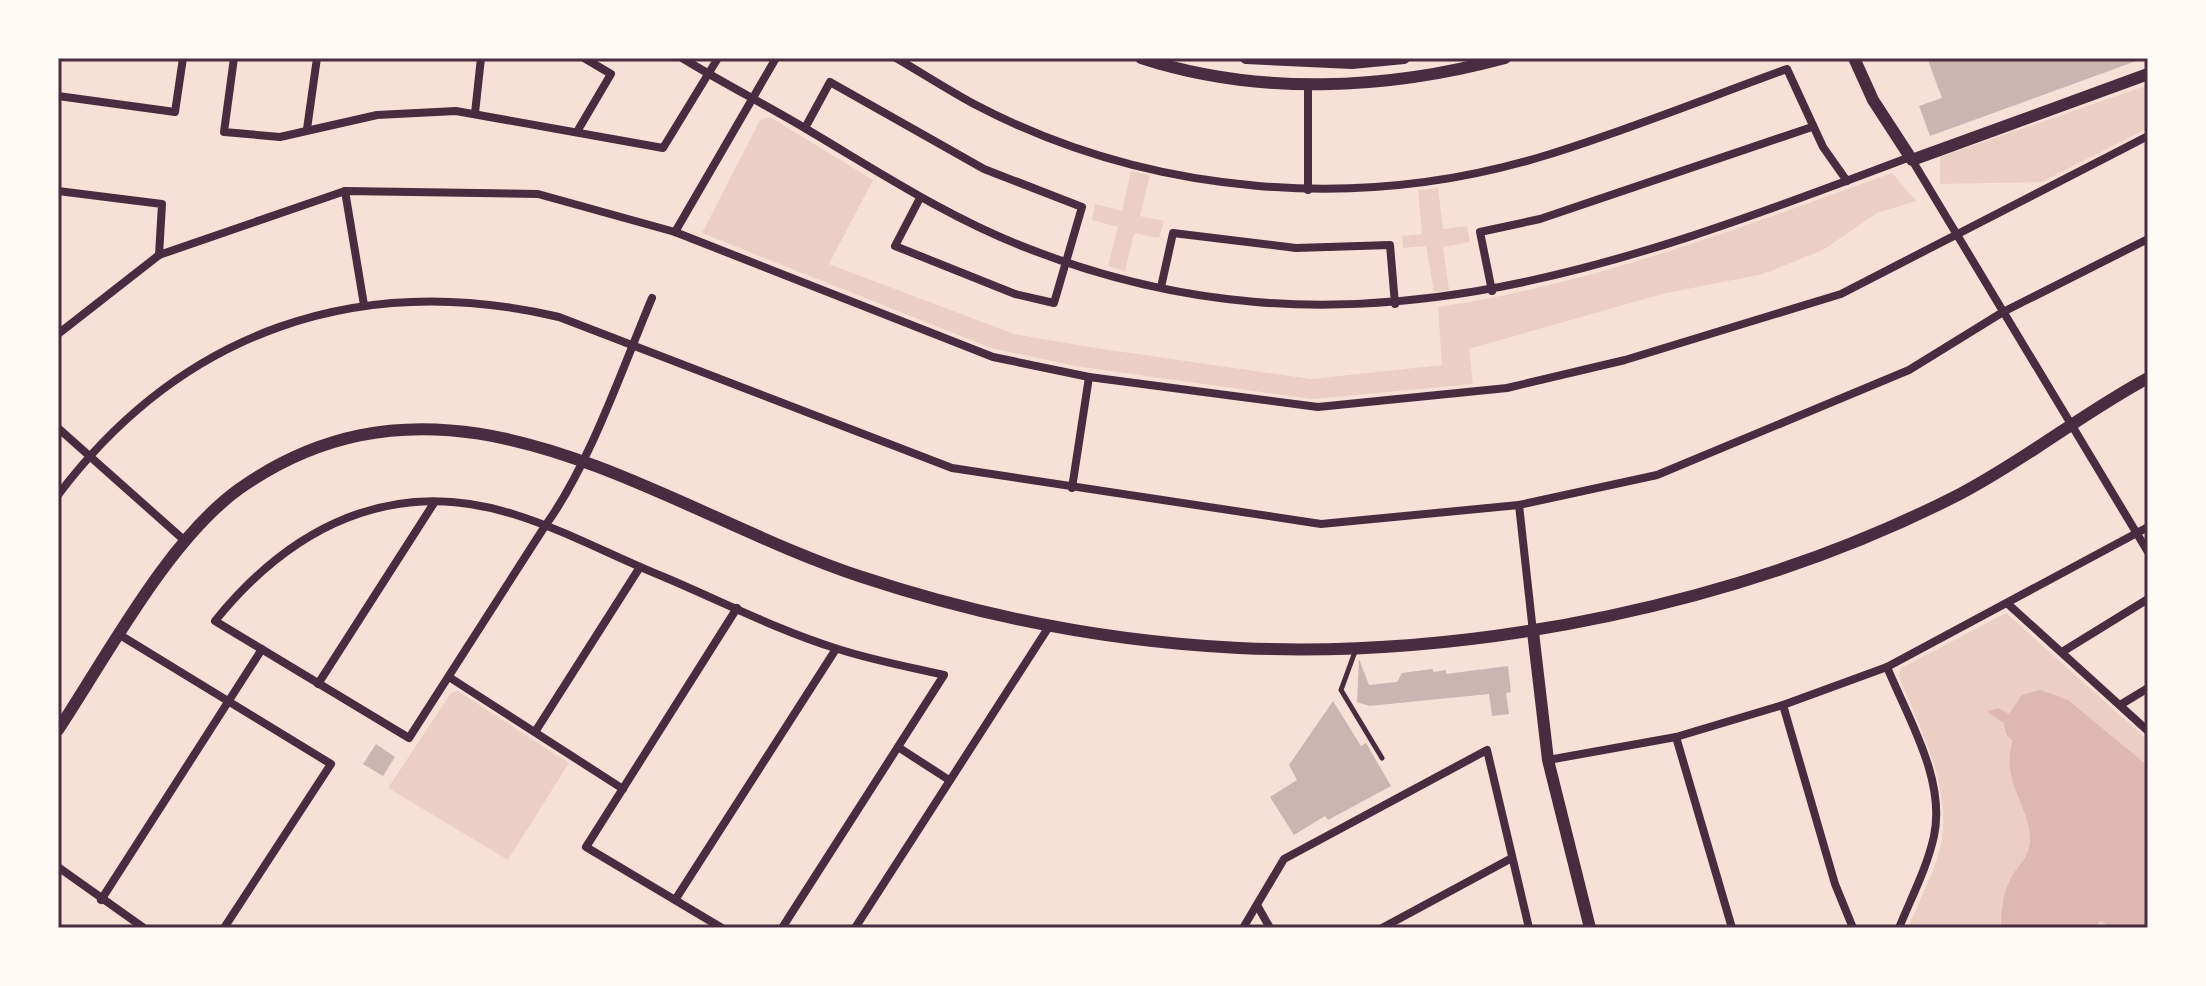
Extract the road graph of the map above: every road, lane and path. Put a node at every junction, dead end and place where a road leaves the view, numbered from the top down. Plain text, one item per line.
1 (183, 58) edge
2 (234, 58) edge
3 (317, 58) edge
4 (481, 58) edge
5 (584, 58) edge
6 (682, 58) edge
7 (718, 58) edge
8 (776, 58) edge
9 (896, 58) edge
10 (1141, 58) edge
11 (1246, 58) edge
12 (1404, 58) edge
13 (1505, 58) edge
14 (1854, 58) edge
15 (1310, 60) edge
16 (709, 74) junction
17 (2148, 74) edge
18 (1308, 83) junction
19 (58, 96) edge
20 (752, 98) junction
21 (475, 113) junction
22 (1812, 127) junction
23 (805, 128) junction
24 (307, 129) junction
25 (578, 130) junction
26 (2148, 136) edge
27 (1911, 158) junction
28 (1847, 181) junction
29 (1308, 190) junction
30 (58, 191) edge
31 (345, 191) junction
32 (920, 198) junction
33 (675, 232) junction
34 (1956, 235) junction
35 (2148, 239) edge
36 (159, 255) junction
37 (1067, 263) junction
38 (1161, 287) junction
39 (1492, 291) junction
40 (652, 298) dead end
41 (1395, 304) junction
42 (364, 305) junction
43 (2003, 312) junction
44 (58, 334) edge
45 (633, 344) junction
46 (1089, 377) junction
47 (2148, 378) edge
48 (2071, 425) junction
49 (58, 428) edge
50 (89, 454) junction
51 (583, 461) junction
52 (1072, 488) junction
53 (58, 495) edge
54 (434, 503) junction
55 (1519, 505) junction
56 (545, 526) junction
57 (2148, 527) edge
58 (2137, 533) junction
59 (184, 540) junction
60 (2148, 552) edge
61 (640, 567) junction
62 (2148, 599) edge
63 (2008, 604) junction
64 (737, 608) junction
65 (1050, 625) junction
66 (1533, 632) junction
67 (120, 635) junction
68 (1357, 648) junction
69 (262, 649) junction
70 (836, 649) junction
71 (2062, 652) junction
72 (1887, 667) junction
73 (449, 677) junction
74 (318, 684) junction
75 (2148, 688) edge
76 (230, 702) junction
77 (1783, 705) junction
78 (2120, 705) junction
79 (58, 730) edge
80 (2148, 731) edge
81 (535, 732) junction
82 (1676, 737) junction
83 (898, 747) junction
84 (1382, 758) dead end
85 (1548, 760) junction
86 (949, 780) junction
87 (623, 789) junction
88 (1510, 859) junction
89 (58, 867) edge
90 (101, 900) junction
91 (675, 900) junction
92 (1257, 905) junction
93 (144, 928) edge
94 (224, 928) edge
95 (722, 928) edge
96 (782, 928) edge
97 (855, 928) edge
98 (1243, 928) edge
99 (1270, 928) edge
100 (1382, 928) edge
101 (1529, 928) edge
102 (1590, 928) edge
103 (1732, 928) edge
104 (1853, 928) edge
105 (1899, 928) edge

1 - 19 street
2 - 24 street
3 - 24 street
4 - 21 street
5 - 25 street
6 - 16 street
7 - 16 street
8 - 20 street
9 - 29 street
10 - 18 street
11 - 15 street
12 - 15 street
13 - 18 street
14 - 27 street
16 - 20 street
16 - 25 street
17 - 27 street
18 - 29 street
20 - 23 street
20 - 33 street
21 - 24 street
21 - 25 street
22 - 28 street
22 - 29 street
22 - 39 street
23 - 32 street
23 - 37 street
26 - 34 street
27 - 28 street
27 - 34 street
28 - 39 street
30 - 36 street
31 - 33 street
31 - 36 street
31 - 42 street
32 - 37 street
32 - 37 street
33 - 46 street
34 - 43 street
34 - 46 street
35 - 43 street
36 - 44 street
37 - 38 street
38 - 41 street
38 - 41 street
39 - 41 street
40 - 45 street
42 - 45 street
42 - 50 street
43 - 48 street
43 - 55 street
45 - 51 street
45 - 52 street
46 - 52 street
47 - 48 street
48 - 58 street
48 - 66 street
49 - 50 street
50 - 53 street
50 - 59 street
51 - 56 street
51 - 59 street
51 - 65 street
52 - 55 street
54 - 56 street
54 - 69 street
54 - 74 street
55 - 66 street
56 - 61 street
56 - 73 street
57 - 58 street
58 - 60 street
58 - 63 street
59 - 67 street
61 - 64 street
61 - 81 street
62 - 71 street
63 - 71 street
63 - 72 street
64 - 70 street
64 - 87 street
65 - 68 street
65 - 86 street
66 - 68 street
66 - 85 street
67 - 76 street
67 - 79 street
68 - 84 lane
69 - 74 street
69 - 76 street
70 - 83 street
70 - 91 street
71 - 78 street
72 - 77 street
72 - 105 street
73 - 74 street
73 - 81 street
75 - 78 street
76 - 90 street
76 - 94 street
77 - 82 street
77 - 104 street
78 - 80 street
81 - 87 street
82 - 85 street
82 - 103 street
83 - 86 street
83 - 96 street
85 - 102 street
86 - 97 street
87 - 91 street
88 - 92 street
88 - 100 street
88 - 101 street
89 - 90 street
90 - 93 street
91 - 95 street
92 - 98 street
92 - 99 street

